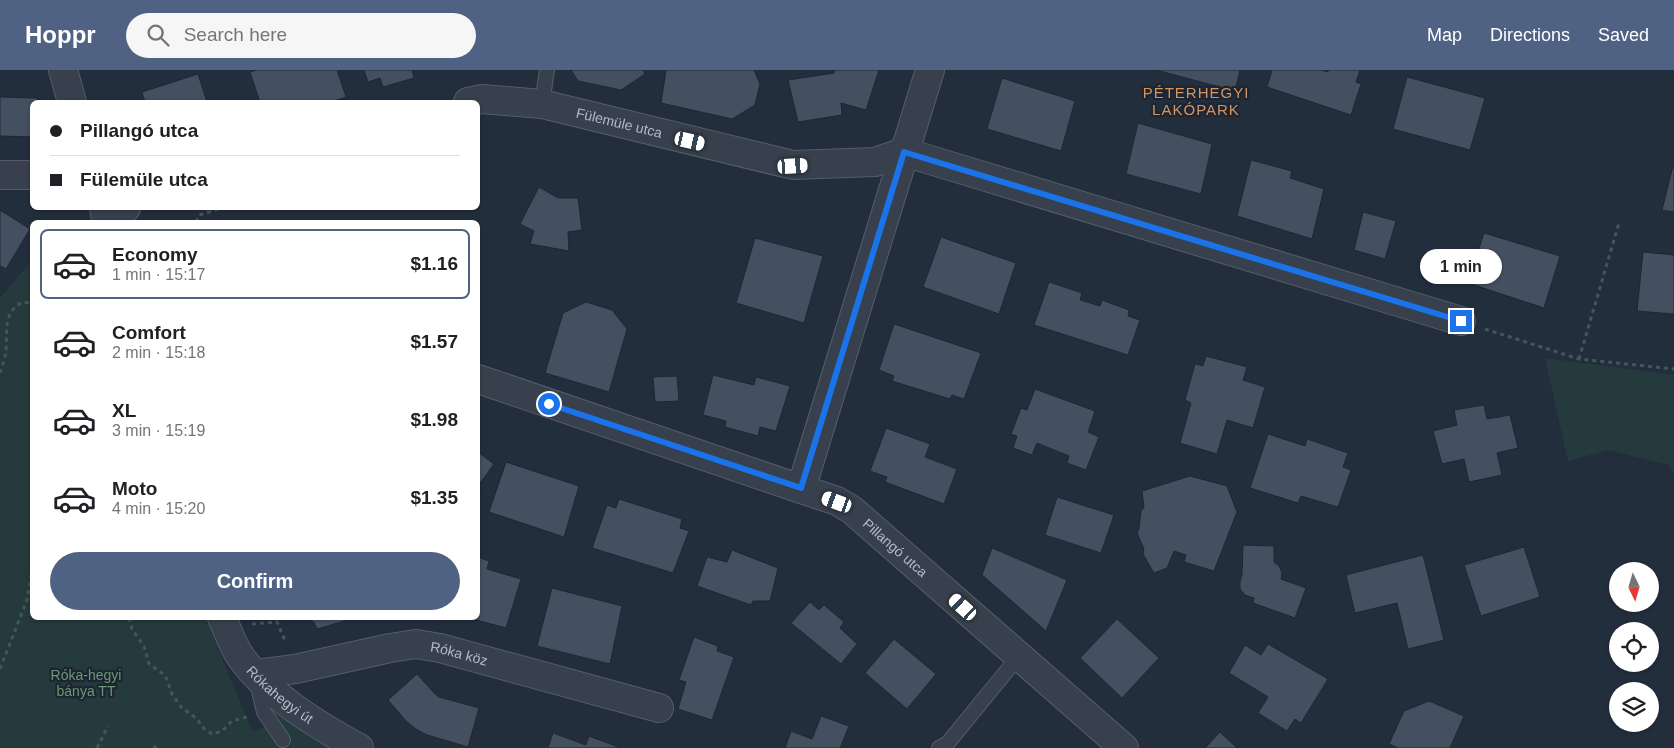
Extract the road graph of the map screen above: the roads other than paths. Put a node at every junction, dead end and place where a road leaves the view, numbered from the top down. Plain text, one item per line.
1 (62, 70) edge
2 (547, 70) edge
3 (930, 70) edge
4 (71, 100) edge
5 (477, 100) edge
6 (542, 104) junction
7 (904, 152) junction
8 (0, 175) edge
9 (30, 175) edge
10 (1461, 321) road end
11 (480, 381) edge
12 (801, 488) junction
13 (235, 621) edge
14 (1019, 656) junction
15 (255, 674) junction
16 (659, 708) dead end
17 (283, 740) dead end
18 (359, 748) edge
19 (939, 748) edge
20 (1124, 748) edge

1 - 4 street
2 - 6 lane
3 - 7 street
5 - 6 street, Fülemüle utca
6 - 7 street, Fülemüle utca
7 - 10 street
7 - 12 street
8 - 9 street
11 - 12 street, Pillangó utca
12 - 14 street, Pillangó utca
13 - 15 street, Rókahegyi út
14 - 19 lane
14 - 20 street, Pillangó utca
15 - 16 street, Róka köz
15 - 17 lane
15 - 18 street, Rókahegyi út

